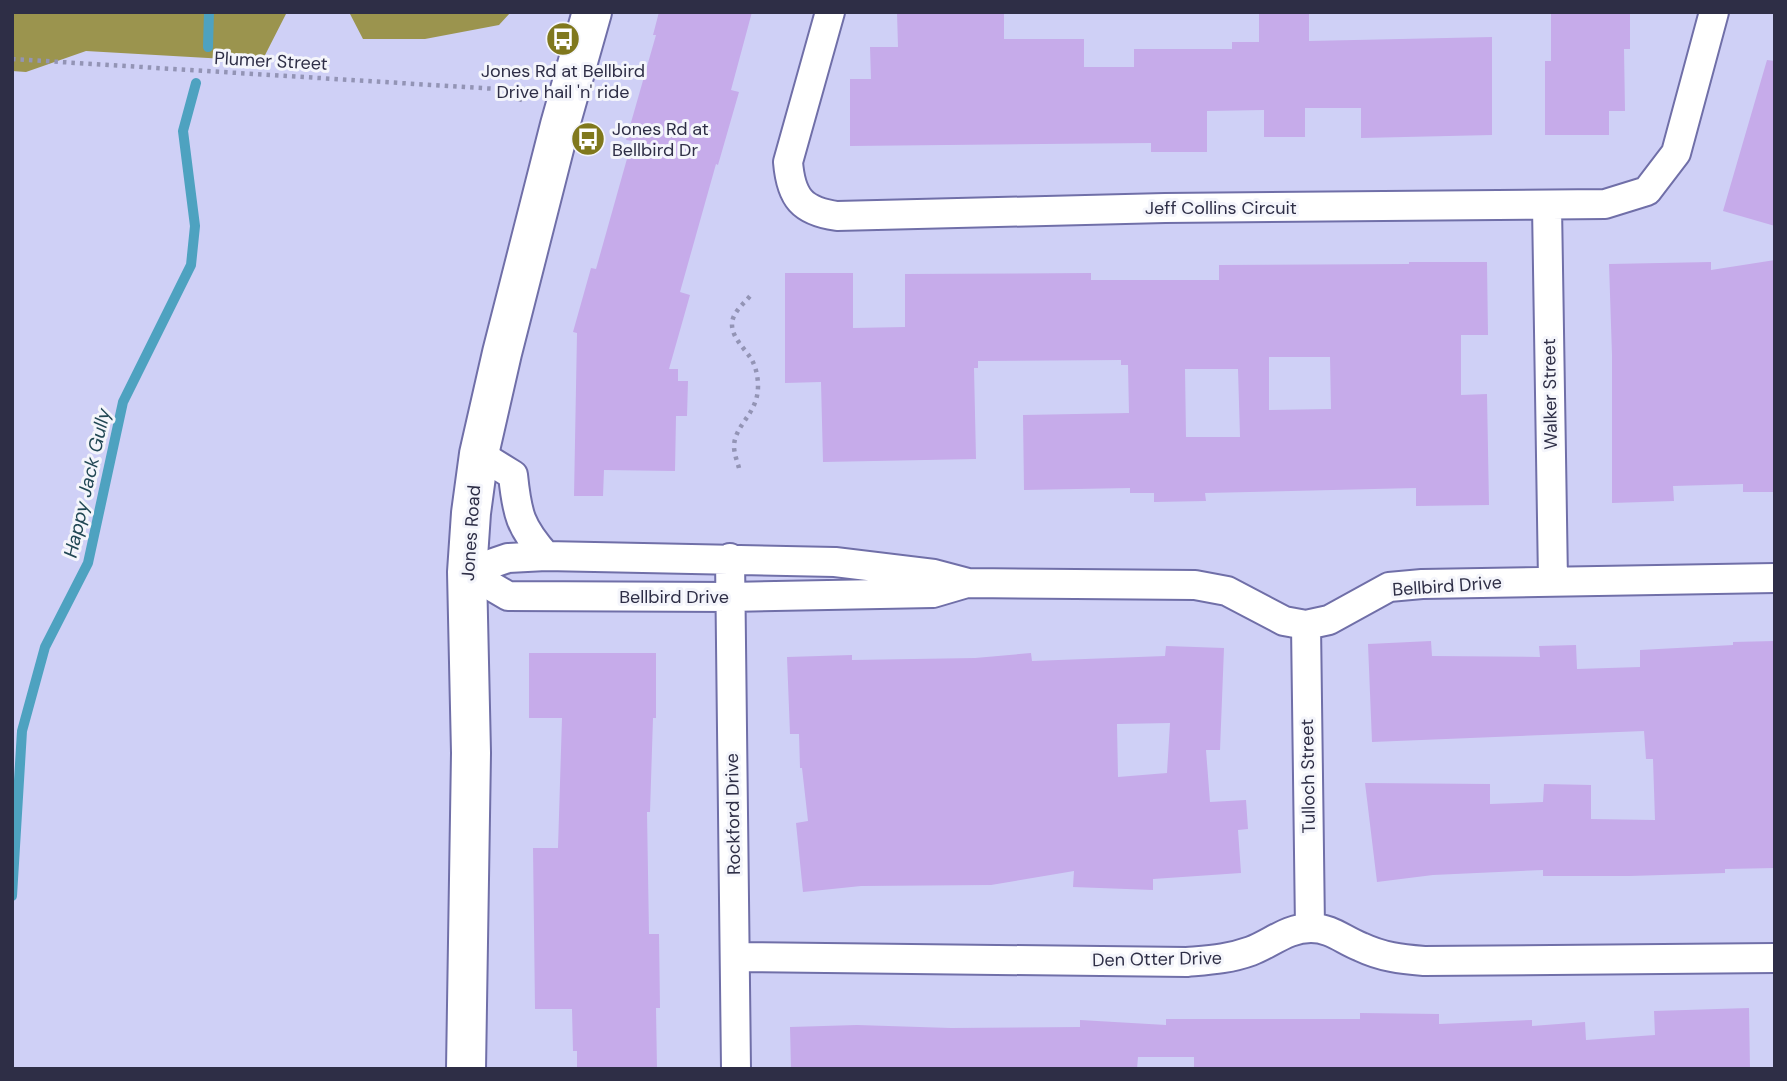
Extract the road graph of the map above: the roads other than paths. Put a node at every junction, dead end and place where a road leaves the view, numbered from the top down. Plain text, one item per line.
1 (592, 12) edge
2 (830, 12) edge
3 (1714, 12) edge
4 (1547, 206) junction
5 (479, 454) junction
6 (547, 556) junction
7 (730, 558) junction
8 (467, 572) junction
9 (1775, 578) edge
10 (1553, 581) junction
11 (968, 583) junction
12 (730, 597) junction
13 (1306, 625) junction
14 (1310, 928) junction
15 (736, 957) junction
16 (1775, 958) edge
17 (466, 1069) edge
18 (736, 1069) edge

1 - 5 street, Jones Road
2 - 4 street, Jeff Collins Circuit
3 - 4 street, Jeff Collins Circuit
4 - 10 street, Walker Street
5 - 6 street
5 - 8 street, Jones Road
6 - 7 street, Bellbird Drive
6 - 8 street, Bellbird Drive
7 - 11 street, Bellbird Drive
7 - 12 street, Rockford Drive
8 - 12 street, Bellbird Drive
8 - 17 street, Jones Road
9 - 10 street, Bellbird Drive
10 - 13 street, Bellbird Drive
11 - 12 street, Bellbird Drive
11 - 13 street, Bellbird Drive
12 - 15 street, Rockford Drive
13 - 14 street, Tulloch Street
14 - 15 street, Den Otter Drive
14 - 16 street
15 - 18 street, Rockford Drive

